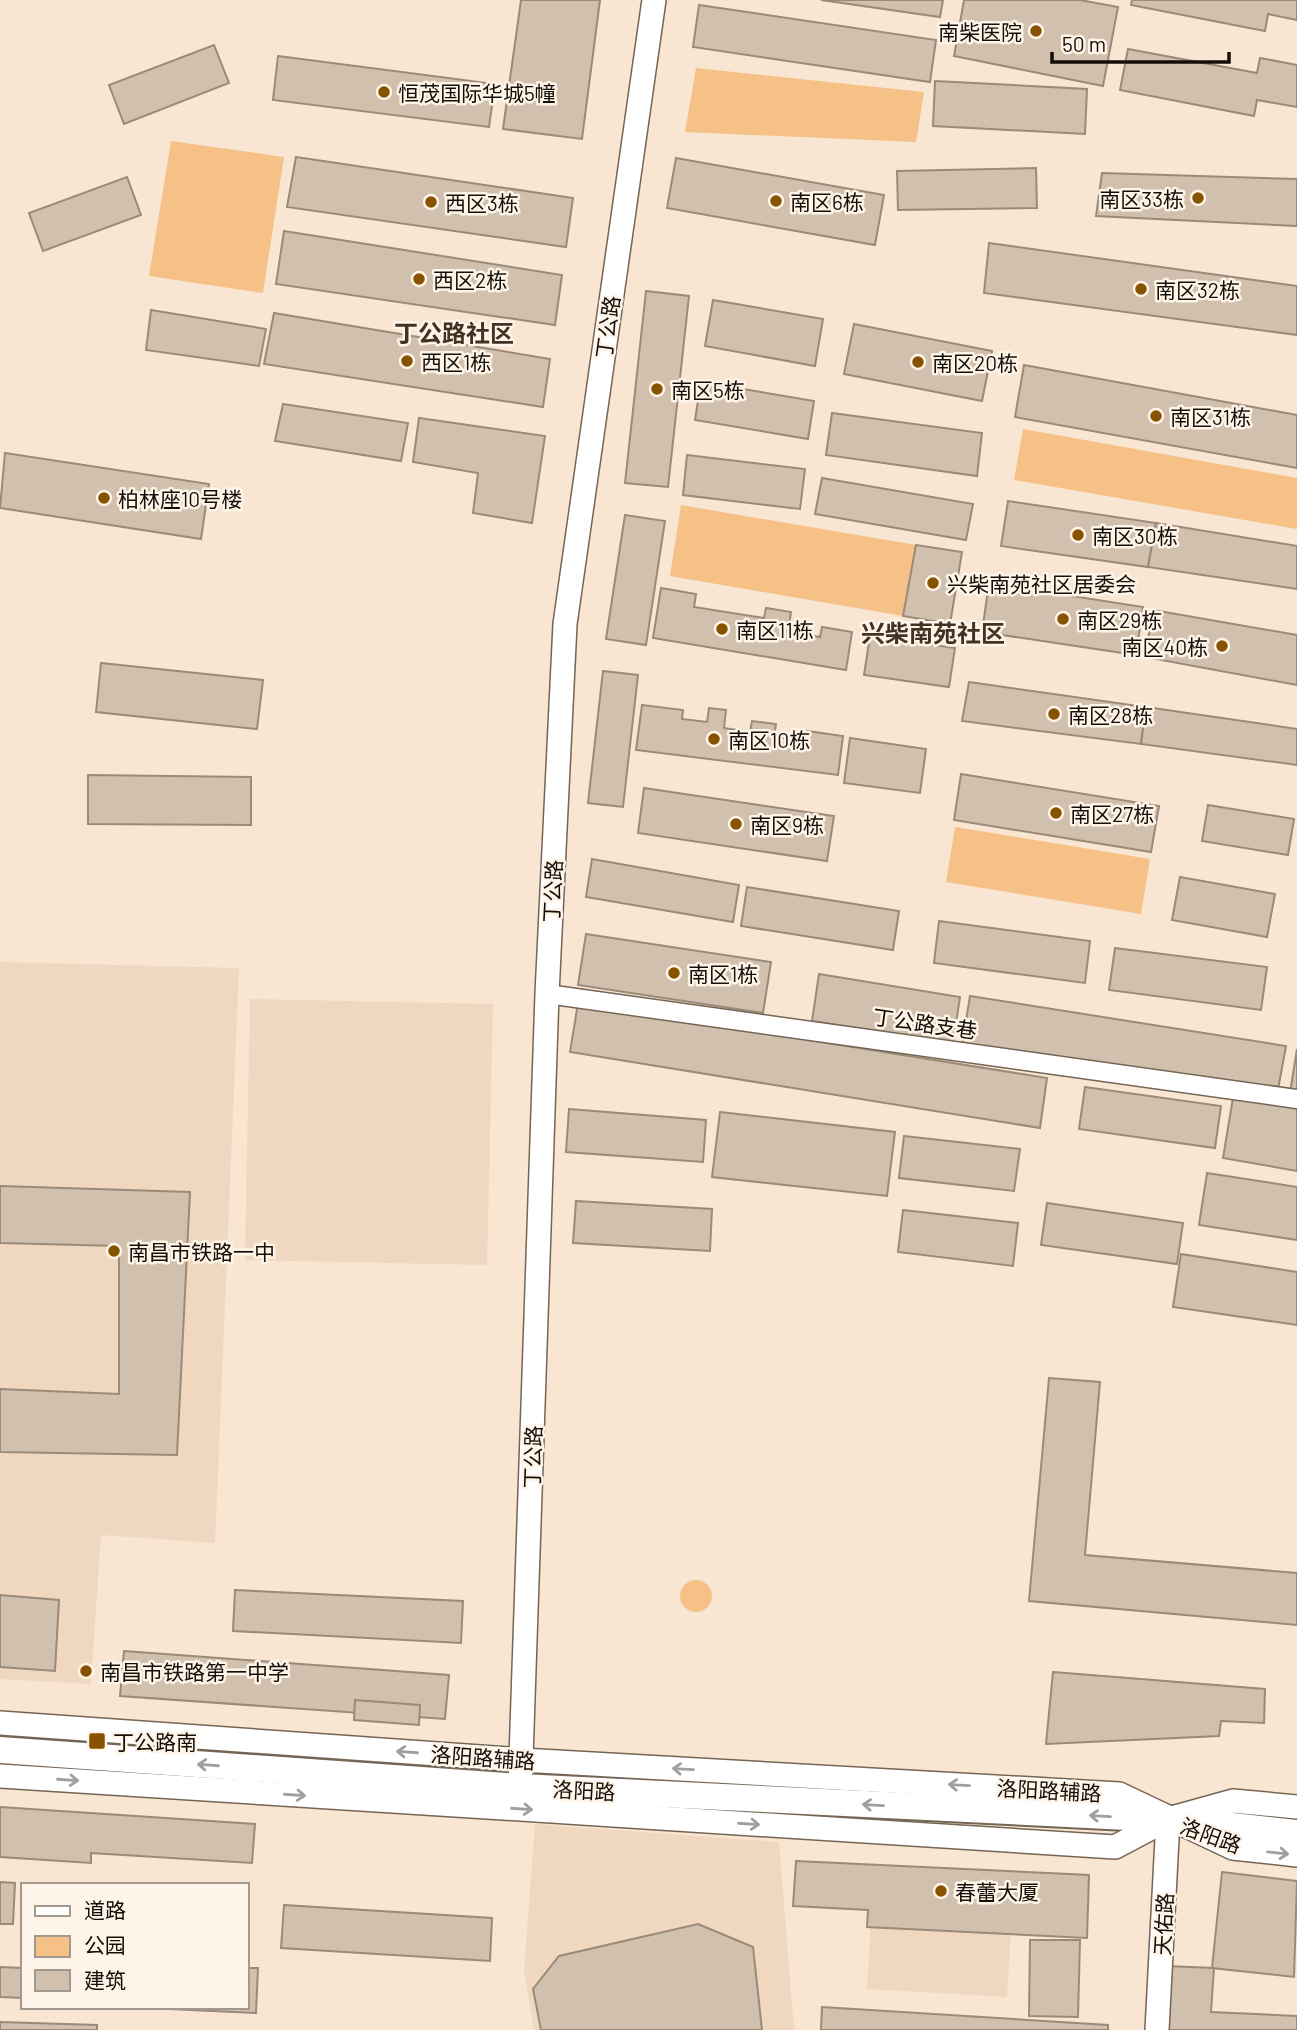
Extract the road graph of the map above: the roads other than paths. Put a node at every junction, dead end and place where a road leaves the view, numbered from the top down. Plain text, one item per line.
1 (654, 0) edge
2 (547, 993) junction
3 (1297, 1099) edge
4 (0, 1723) edge
5 (0, 1749) edge
6 (522, 1760) junction
7 (0, 1776) edge
8 (520, 1787) junction
9 (1297, 1807) edge
10 (1168, 1819) junction
11 (1297, 1819) edge
12 (1297, 1833) edge
13 (1297, 1855) edge
14 (1157, 2030) edge

1 - 2 street, 丁公路
2 - 3 street, 丁公路支巷
2 - 6 street, 丁公路
6 -> 4 street, 洛阳路辅路
8 -> 5 main road, 洛阳路
6 - 8 street, 丁公路
10 -> 6 street, 洛阳路辅路
7 -> 10 street
10 -> 8 main road, 洛阳路
9 - 10 street, 洛阳路
10 - 11 main road, 洛阳路
10 - 12 main road, 洛阳路
10 -> 13 street, 洛阳路
10 - 14 street, 天佑路

